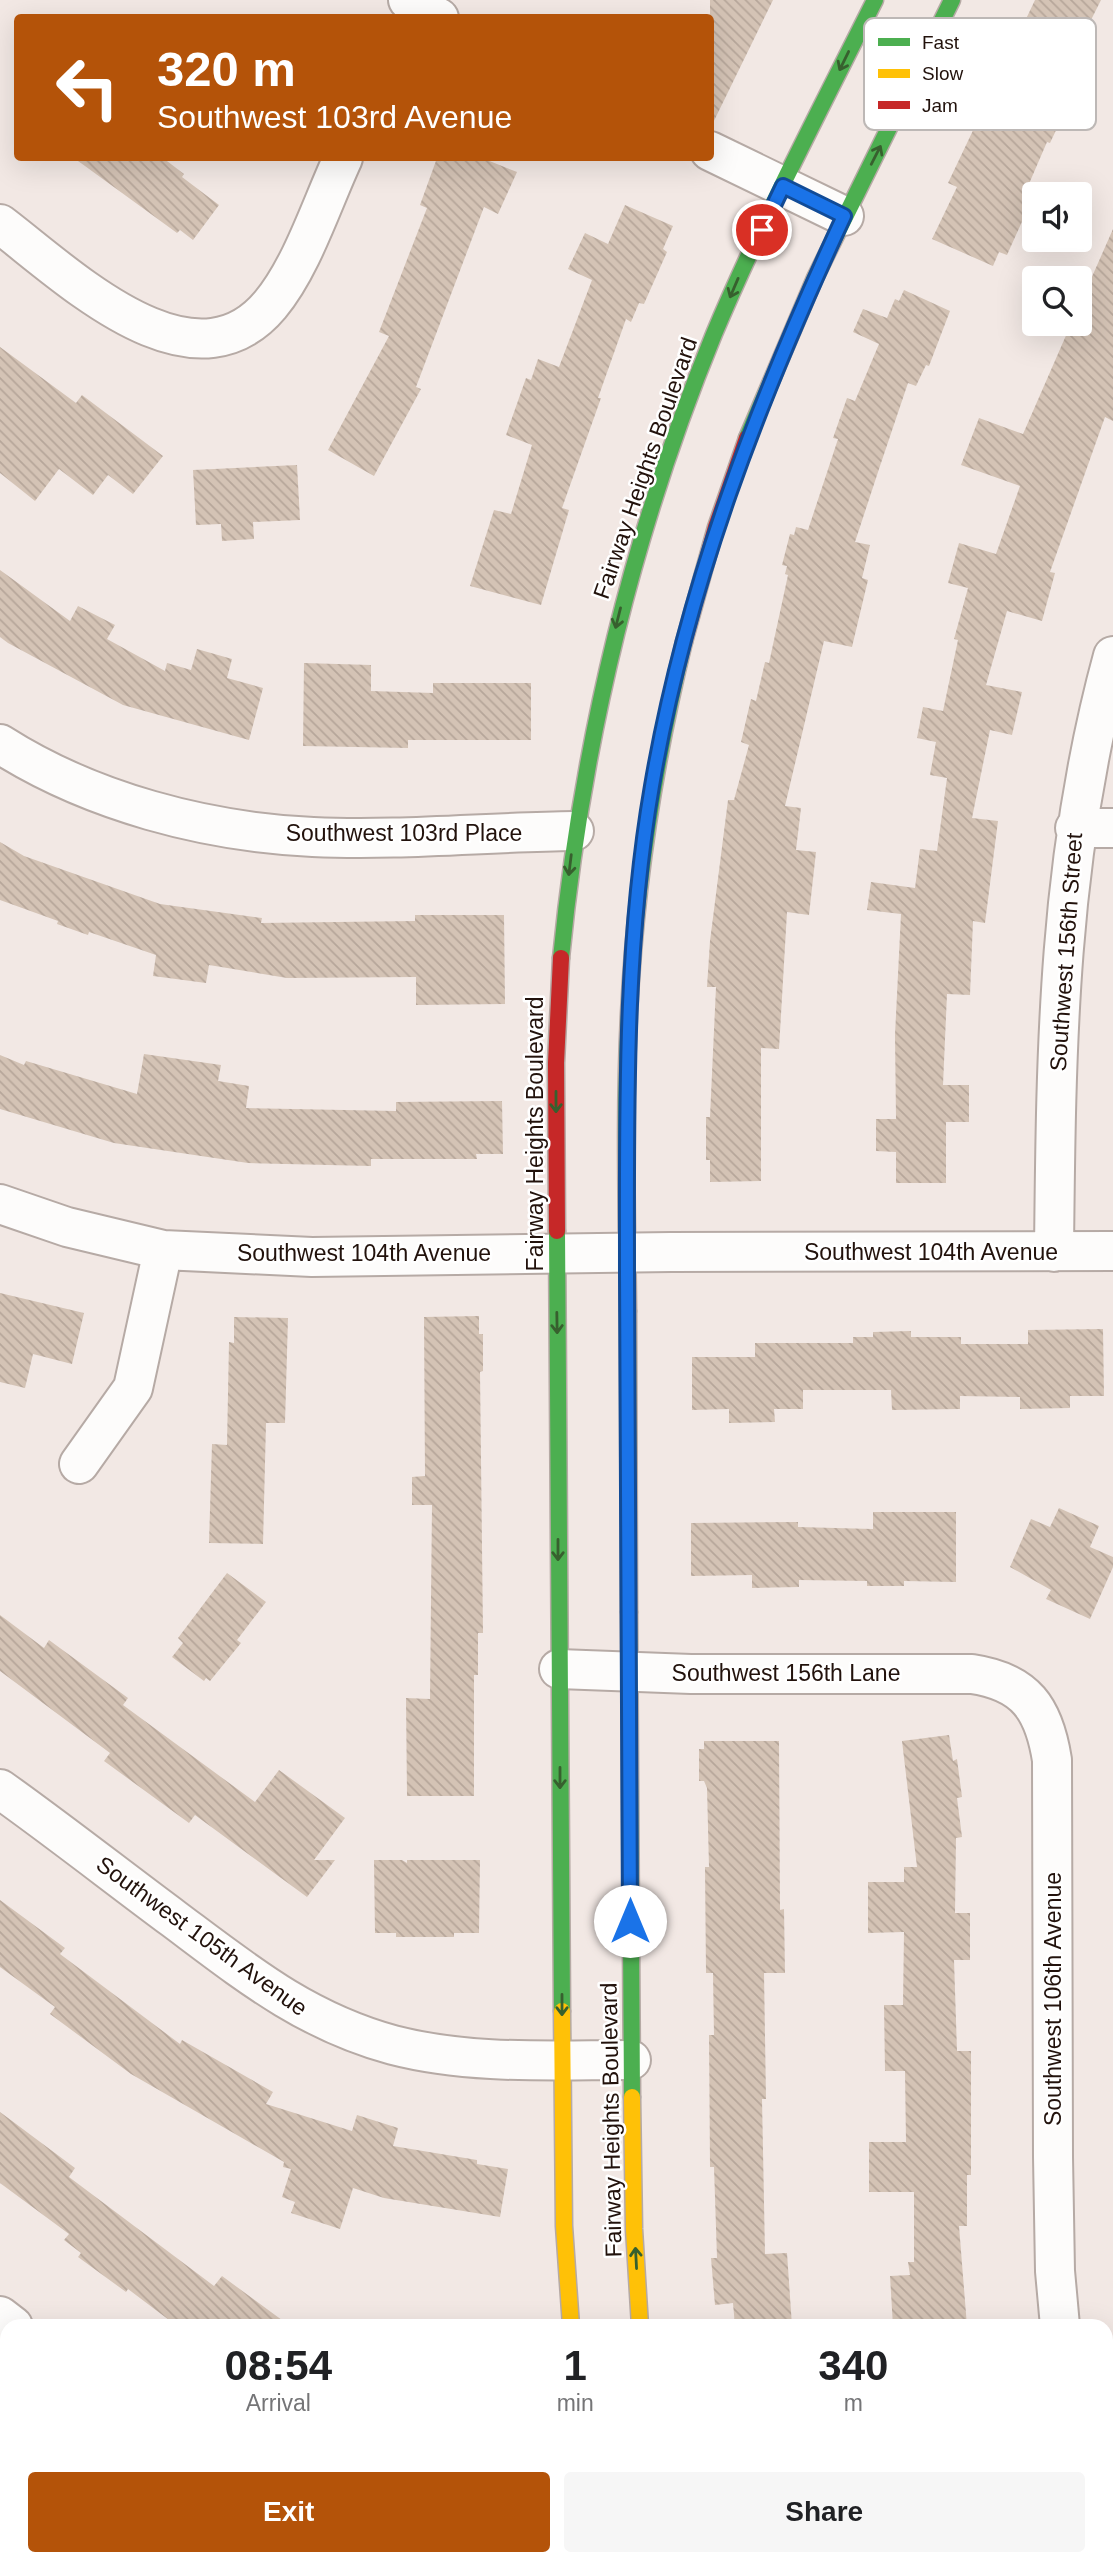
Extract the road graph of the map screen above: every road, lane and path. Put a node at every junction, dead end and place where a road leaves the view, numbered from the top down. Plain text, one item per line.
1 (874, 0) edge
2 (952, 0) edge
3 (865, 18) edge
4 (943, 18) edge
5 (864, 20) edge
6 (887, 130) edge
7 (714, 153) edge
8 (342, 161) edge
9 (783, 186) junction
10 (844, 216) junction
11 (0, 223) edge
12 (1113, 656) edge
13 (0, 744) edge
14 (1075, 828) junction
15 (1113, 828) edge
16 (574, 831) junction
17 (0, 1204) edge
18 (163, 1250) junction
19 (1113, 1251) edge
20 (1054, 1252) junction
21 (627, 1253) junction
22 (556, 1255) junction
23 (79, 1464) dead end
24 (559, 1669) junction
25 (629, 1671) junction
26 (1012, 1684) joint
27 (0, 1789) edge
28 (562, 2060) junction
29 (631, 2060) junction
30 (571, 2319) edge
31 (640, 2319) edge
32 (1059, 2319) edge

1 -> 3 street, Fairway Heights Boulevard
4 -> 2 street, Fairway Heights Boulevard
5 -> 9 street, Fairway Heights Boulevard
10 -> 6 street, Fairway Heights Boulevard
7 - 9 street
8 - 11 street
9 - 10 street
9 -> 16 street, Fairway Heights Boulevard
10 - 21 street, Fairway Heights Boulevard
12 - 14 street, Southwest 156th Street
13 - 16 street, Southwest 103rd Place
14 - 15 street
14 - 20 street, Southwest 156th Street
16 -> 22 street, Fairway Heights Boulevard
17 - 18 street, Southwest 104th Avenue
18 - 22 street, Southwest 104th Avenue
18 - 23 street
19 - 20 street, Southwest 104th Avenue
20 - 21 street, Southwest 104th Avenue
21 - 22 street, Southwest 104th Avenue
21 - 25 street, Fairway Heights Boulevard
22 -> 24 street, Fairway Heights Boulevard
24 - 25 street, Southwest 156th Lane
24 -> 28 street, Fairway Heights Boulevard
25 - 26 street, Southwest 156th Lane
25 - 29 street, Fairway Heights Boulevard
26 - 32 street, Southwest 106th Avenue
27 - 28 street, Southwest 105th Avenue
28 - 29 street, Southwest 105th Avenue
28 - 30 street, Fairway Heights Boulevard
31 -> 29 street, Fairway Heights Boulevard

